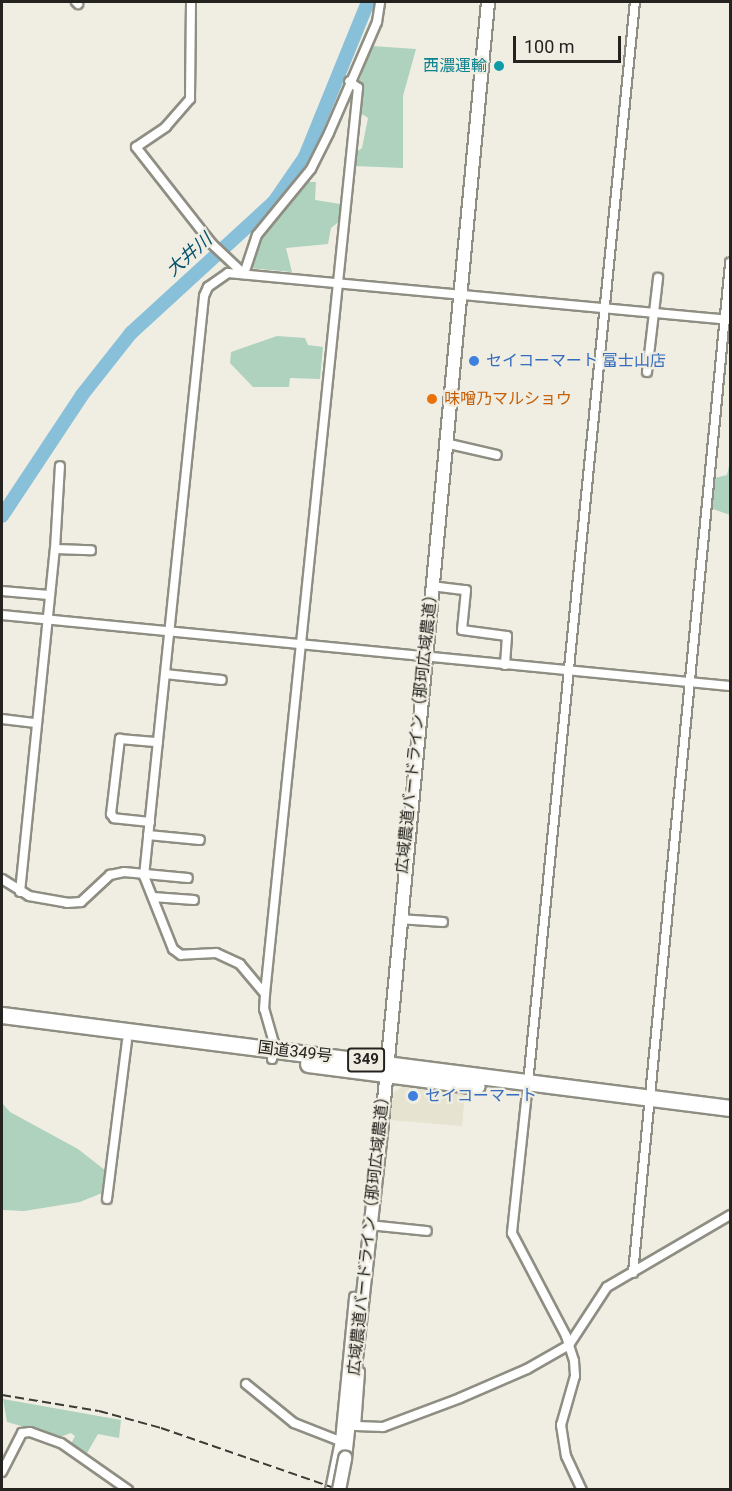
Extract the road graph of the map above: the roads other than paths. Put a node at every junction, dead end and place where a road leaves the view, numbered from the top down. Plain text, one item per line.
1 (191, 2) edge
2 (380, 2) edge
3 (488, 2) edge
4 (634, 2) edge
5 (349, 81) junction
6 (730, 263) edge
7 (244, 274) junction
8 (658, 278) dead end
9 (336, 283) junction
10 (459, 294) junction
11 (603, 309) junction
12 (653, 314) junction
13 (728, 320) edge
14 (646, 372) dead end
15 (445, 443) junction
16 (497, 455) dead end
17 (60, 466) dead end
18 (55, 549) junction
19 (91, 550) dead end
20 (431, 586) junction
21 (2, 591) edge
22 (49, 595) junction
23 (2, 615) edge
24 (47, 620) junction
25 (169, 633) junction
26 (302, 646) junction
27 (424, 657) junction
28 (505, 665) junction
29 (567, 670) junction
30 (165, 674) junction
31 (222, 680) dead end
32 (688, 682) junction
33 (730, 686) edge
34 (2, 719) edge
35 (36, 723) junction
36 (158, 742) junction
37 (150, 822) junction
38 (148, 835) junction
39 (200, 840) dead end
40 (144, 876) junction
41 (188, 878) dead end
42 (2, 879) edge
43 (20, 892) junction
44 (153, 897) junction
45 (194, 900) dead end
46 (398, 919) junction
47 (444, 922) dead end
48 (266, 993) junction
49 (2, 1015) edge
50 (2, 1024) edge
51 (127, 1041) junction
52 (273, 1054) junction
53 (387, 1069) junction
54 (528, 1087) junction
55 (649, 1102) junction
56 (730, 1108) edge
57 (730, 1117) edge
58 (107, 1199) dead end
59 (730, 1215) edge
60 (368, 1225) junction
61 (427, 1232) dead end
62 (633, 1273) junction
63 (357, 1298) junction
64 (569, 1345) junction
65 (246, 1384) dead end
66 (340, 1441) junction
67 (2, 1472) edge
68 (128, 1490) edge
69 (330, 1490) edge
70 (339, 1490) edge
71 (582, 1490) edge

1 - 7 street
2 - 5 street
3 - 10 street, 広域農道バードライン（那珂広域農道）
4 - 11 street
5 - 7 street
5 - 9 street
6 - 13 street
7 - 9 street
7 - 25 street
8 - 12 street
9 - 10 street
9 - 26 street
10 - 11 street
10 - 15 street, 広域農道バードライン（那珂広域農道）
11 - 12 street
11 - 29 street
12 - 13 street
12 - 14 street
13 - 32 street
15 - 16 street
15 - 20 street, 広域農道バードライン（那珂広域農道）
17 - 18 street
18 - 19 street
18 - 22 street
20 - 27 street, 広域農道バードライン（那珂広域農道）
20 - 28 street
21 - 22 street
22 - 24 street
23 - 24 street
24 - 25 street
24 - 35 street
25 - 26 street
25 - 30 street
26 - 27 street
26 - 48 street
27 - 28 street
27 - 46 street, 広域農道バードライン（那珂広域農道）
28 - 29 street
29 - 32 street
29 - 54 street
30 - 31 street
30 - 36 street
32 - 33 street
32 - 55 street
34 - 35 street
35 - 43 street
36 - 37 street
36 - 37 street
37 - 38 street
38 - 39 street
38 - 40 street
40 - 41 street
40 - 43 street
40 - 44 street
42 - 43 street
44 - 45 street
44 - 48 street
46 - 47 street
46 - 53 street, 広域農道バードライン（那珂広域農道）
48 - 52 street
49 - 52 highway, 国道349号 / 349
50 - 51 highway, 国道349号 / 349
51 - 52 highway, 国道349号 / 349
51 - 58 street
52 - 53 highway, 国道349号 / 349
53 - 54 highway, 国道349号 / 349
53 - 60 street, 広域農道バードライン（那珂広域農道）
54 - 55 highway, 国道349号 / 349
54 - 64 street
55 - 56 highway, 国道349号 / 349
55 - 57 highway, 国道349号 / 349
55 - 62 street
59 - 62 street
60 - 61 street
60 - 63 street, 広域農道バードライン（那珂広域農道）
62 - 64 street
63 - 64 street
63 - 66 street
63 - 70 street, 広域農道バードライン（那珂広域農道）, bridge
64 - 71 street
65 - 66 street
66 - 69 street
67 - 68 street

